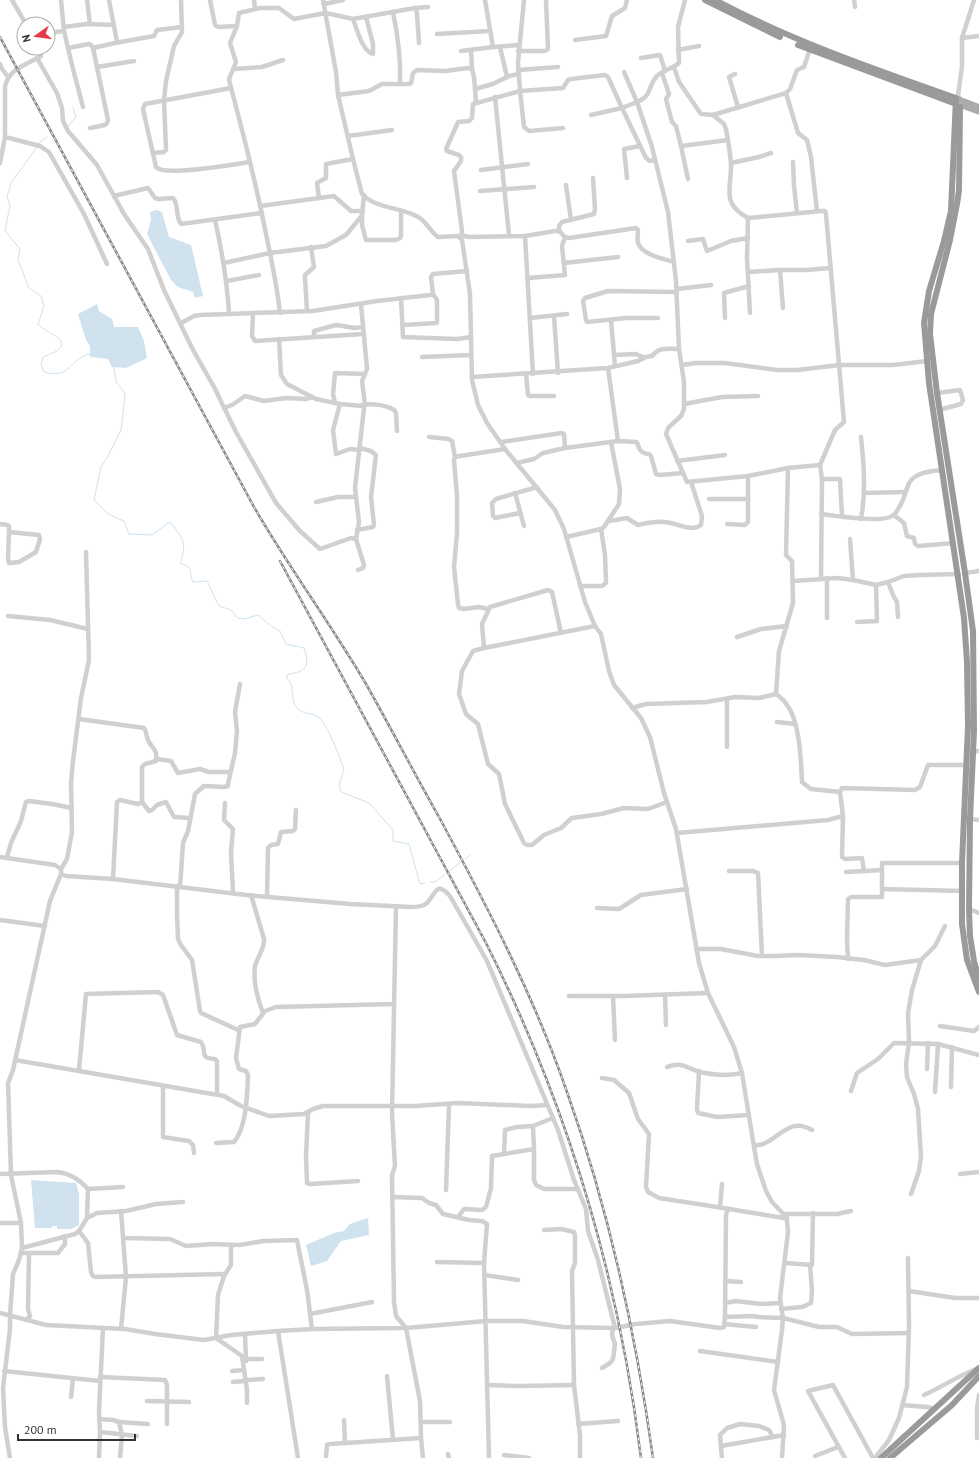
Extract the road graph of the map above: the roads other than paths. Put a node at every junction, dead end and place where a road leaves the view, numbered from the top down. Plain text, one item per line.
1 (12, 0) edge
2 (61, 0) edge
3 (87, 0) edge
4 (109, 0) edge
5 (181, 0) edge
6 (210, 0) edge
7 (254, 0) edge
8 (343, 0) edge
9 (485, 0) edge
10 (524, 0) edge
11 (546, 0) edge
12 (627, 0) edge
13 (685, 0) edge
14 (705, 0) edge
15 (714, 0) edge
16 (854, 0) edge
17 (974, 0) edge
18 (324, 2) edge
19 (428, 7) dead end
20 (855, 7) dead end
21 (415, 8) junction
22 (255, 9) junction
23 (393, 12) junction
24 (326, 13) junction
25 (21, 16) edge
26 (366, 17) junction
27 (354, 19) junction
28 (90, 24) junction
29 (114, 25) junction
30 (237, 26) junction
31 (182, 28) junction
32 (64, 29) junction
33 (56, 31) edge
34 (490, 31) junction
35 (437, 34) dead end
36 (979, 36) edge
37 (962, 38) junction
38 (575, 40) dead end
39 (115, 43) junction
40 (419, 43) dead end
41 (519, 45) junction
42 (699, 46) dead end
43 (493, 47) junction
44 (500, 47) junction
45 (68, 48) junction
46 (93, 48) junction
47 (810, 49) junction
48 (471, 50) junction
49 (678, 50) junction
50 (461, 51) dead end
51 (518, 51) junction
52 (40, 56) edge
53 (37, 58) junction
54 (641, 58) dead end
55 (283, 60) dead end
56 (134, 61) dead end
57 (0, 64) edge
58 (97, 67) junction
59 (558, 67) dead end
60 (674, 67) junction
61 (234, 69) junction
62 (472, 69) junction
63 (519, 72) junction
64 (624, 72) dead end
65 (663, 72) junction
66 (736, 74) dead end
67 (8, 77) junction
68 (507, 77) junction
69 (400, 84) junction
70 (3, 87) edge
71 (231, 88) junction
72 (475, 89) junction
73 (520, 91) junction
74 (786, 92) junction
75 (338, 95) junction
76 (495, 97) junction
77 (164, 100) junction
78 (958, 100) junction
79 (476, 102) junction
80 (637, 102) junction
81 (83, 107) dead end
82 (738, 107) junction
83 (979, 107) edge
84 (622, 108) junction
85 (979, 112) edge
86 (591, 115) dead end
87 (713, 115) junction
88 (90, 128) dead end
89 (563, 128) dead end
90 (392, 130) dead end
91 (348, 136) junction
92 (5, 137) junction
93 (728, 140) junction
94 (640, 146) junction
95 (681, 146) junction
96 (153, 153) junction
97 (771, 153) dead end
98 (353, 159) junction
99 (655, 160) junction
100 (250, 162) junction
101 (793, 162) dead end
102 (0, 163) edge
103 (730, 163) junction
104 (528, 164) dead end
105 (502, 167) junction
106 (481, 170) dead end
107 (593, 178) dead end
108 (627, 178) dead end
109 (688, 179) dead end
110 (566, 185) dead end
111 (534, 187) dead end
112 (504, 190) junction
113 (480, 191) dead end
114 (364, 195) junction
115 (114, 196) junction
116 (319, 198) junction
117 (260, 206) junction
118 (817, 211) junction
119 (401, 212) junction
120 (262, 213) junction
121 (362, 213) junction
122 (797, 213) junction
123 (748, 218) junction
124 (215, 220) junction
125 (571, 220) junction
126 (559, 231) junction
127 (509, 235) junction
128 (525, 236) junction
129 (461, 237) junction
130 (564, 237) junction
131 (748, 238) junction
132 (688, 240) dead end
133 (311, 247) junction
134 (270, 253) junction
135 (618, 257) dead end
136 (674, 262) junction
137 (564, 263) junction
138 (107, 264) dead end
139 (224, 264) junction
140 (831, 268) junction
141 (780, 270) junction
142 (467, 271) junction
143 (748, 272) junction
144 (259, 275) dead end
145 (528, 278) junction
146 (227, 281) junction
147 (711, 285) dead end
148 (749, 286) junction
149 (677, 290) junction
150 (433, 294) junction
151 (401, 298) junction
152 (361, 304) junction
153 (783, 308) dead end
154 (307, 311) junction
155 (229, 313) junction
156 (280, 313) junction
157 (750, 313) dead end
158 (253, 314) junction
159 (567, 314) dead end
160 (554, 316) junction
161 (530, 318) junction
162 (658, 318) dead end
163 (725, 318) dead end
164 (611, 320) junction
165 (181, 323) junction
166 (403, 325) junction
167 (363, 327) junction
168 (363, 334) junction
169 (314, 337) junction
170 (471, 337) junction
171 (279, 340) junction
172 (680, 349) junction
173 (471, 355) junction
174 (614, 355) junction
175 (422, 357) dead end
176 (643, 357) junction
177 (926, 361) junction
178 (682, 365) junction
179 (840, 365) junction
180 (615, 366) junction
181 (608, 368) junction
182 (558, 373) junction
183 (365, 374) junction
184 (526, 374) junction
185 (533, 374) junction
186 (472, 377) junction
187 (936, 393) junction
188 (554, 396) dead end
189 (758, 396) dead end
190 (312, 397) junction
191 (338, 404) junction
192 (684, 404) junction
193 (363, 405) junction
194 (224, 408) junction
195 (939, 410) junction
196 (397, 431) dead end
197 (861, 436) dead end
198 (429, 437) dead end
199 (618, 441) junction
200 (501, 442) junction
201 (611, 442) junction
202 (565, 448) junction
203 (360, 449) junction
204 (505, 449) junction
205 (725, 455) dead end
206 (455, 457) junction
207 (677, 461) junction
208 (517, 463) junction
209 (820, 465) junction
210 (788, 468) junction
211 (942, 470) junction
212 (683, 473) junction
213 (748, 476) junction
214 (822, 479) junction
215 (691, 482) junction
216 (537, 487) junction
217 (906, 492) junction
218 (515, 493) junction
219 (864, 493) junction
220 (356, 497) junction
221 (709, 499) dead end
222 (748, 499) junction
223 (316, 502) dead end
224 (520, 513) junction
225 (821, 514) junction
226 (894, 515) junction
227 (842, 516) junction
228 (861, 519) junction
229 (609, 521) junction
230 (0, 524) edge
231 (727, 524) dead end
232 (524, 526) dead end
233 (601, 529) junction
234 (357, 530) junction
235 (9, 532) junction
236 (566, 537) junction
237 (356, 539) junction
238 (850, 539) dead end
239 (954, 544) junction
240 (86, 552) dead end
241 (358, 570) dead end
242 (979, 571) edge
243 (962, 573) junction
244 (827, 578) junction
245 (821, 579) junction
246 (793, 580) junction
247 (853, 580) junction
248 (888, 582) junction
249 (876, 585) junction
250 (580, 586) junction
251 (488, 609) junction
252 (8, 616) dead end
253 (898, 617) dead end
254 (827, 618) dead end
255 (856, 622) dead end
256 (595, 626) junction
257 (787, 626) junction
258 (88, 629) junction
259 (561, 633) junction
260 (737, 637) dead end
261 (484, 648) junction
262 (976, 662) edge
263 (240, 684) dead end
264 (776, 694) junction
265 (728, 699) junction
266 (632, 708) junction
267 (79, 719) junction
268 (777, 722) dead end
269 (795, 724) junction
270 (727, 747) dead end
271 (976, 751) edge
272 (157, 759) junction
273 (967, 764) junction
274 (230, 772) junction
275 (840, 792) junction
276 (142, 802) junction
277 (667, 802) junction
278 (225, 803) dead end
279 (72, 808) junction
280 (296, 810) dead end
281 (843, 816) junction
282 (190, 818) junction
283 (970, 819) junction
284 (979, 820) edge
285 (677, 833) junction
286 (0, 857) edge
287 (7, 857) junction
288 (962, 863) junction
289 (882, 870) junction
290 (61, 871) junction
291 (729, 871) dead end
292 (864, 871) junction
293 (846, 872) dead end
294 (113, 880) junction
295 (179, 887) junction
296 (686, 889) junction
297 (882, 889) junction
298 (963, 891) junction
299 (232, 892) junction
300 (251, 895) junction
301 (267, 896) junction
302 (396, 906) junction
303 (597, 908) dead end
304 (969, 909) junction
305 (979, 913) edge
306 (0, 920) edge
307 (45, 926) junction
308 (945, 926) dead end
309 (696, 949) junction
310 (762, 956) junction
311 (848, 959) junction
312 (921, 960) junction
313 (979, 979) edge
314 (979, 992) edge
315 (708, 993) junction
316 (665, 995) junction
317 (569, 996) dead end
318 (613, 996) junction
319 (394, 1004) junction
320 (262, 1014) junction
321 (666, 1025) dead end
322 (940, 1026) dead end
323 (979, 1027) edge
324 (238, 1030) junction
325 (615, 1040) dead end
326 (909, 1043) junction
327 (928, 1043) junction
328 (938, 1044) junction
329 (952, 1047) junction
330 (979, 1055) edge
331 (14, 1060) junction
332 (667, 1067) dead end
333 (927, 1069) dead end
334 (79, 1070) junction
335 (700, 1071) junction
336 (742, 1073) junction
337 (602, 1078) dead end
338 (164, 1086) junction
339 (951, 1087) dead end
340 (850, 1091) dead end
341 (935, 1092) dead end
342 (217, 1094) junction
343 (449, 1104) junction
344 (547, 1105) junction
345 (392, 1106) junction
346 (246, 1107) junction
347 (308, 1113) junction
348 (749, 1115) junction
349 (553, 1118) junction
350 (533, 1126) junction
351 (812, 1130) dead end
352 (216, 1143) dead end
353 (754, 1146) junction
354 (534, 1149) junction
355 (194, 1153) dead end
356 (504, 1153) junction
357 (979, 1172) edge
358 (0, 1174) edge
359 (960, 1174) dead end
360 (11, 1175) junction
361 (358, 1181) dead end
362 (722, 1184) dead end
363 (123, 1187) dead end
364 (88, 1189) junction
365 (578, 1189) junction
366 (446, 1190) dead end
367 (911, 1194) dead end
368 (392, 1197) junction
369 (183, 1202) dead end
370 (720, 1208) junction
371 (730, 1209) junction
372 (121, 1211) junction
373 (851, 1211) dead end
374 (814, 1213) junction
375 (783, 1214) junction
376 (87, 1218) junction
377 (458, 1218) junction
378 (787, 1218) junction
379 (0, 1223) edge
380 (21, 1223) junction
381 (544, 1230) dead end
382 (79, 1231) junction
383 (65, 1236) junction
384 (123, 1238) junction
385 (231, 1246) junction
386 (22, 1251) junction
387 (29, 1254) junction
388 (908, 1258) dead end
389 (438, 1262) dead end
390 (484, 1263) junction
391 (785, 1263) junction
392 (810, 1265) junction
393 (225, 1274) junction
394 (484, 1275) junction
395 (126, 1277) junction
396 (518, 1280) dead end
397 (726, 1281) junction
398 (741, 1282) dead end
399 (909, 1291) junction
400 (979, 1298) edge
401 (372, 1302) dead end
402 (725, 1303) junction
403 (780, 1303) junction
404 (782, 1309) junction
405 (0, 1313) edge
406 (310, 1314) junction
407 (10, 1315) junction
408 (725, 1317) junction
409 (783, 1318) junction
410 (26, 1320) junction
411 (486, 1322) junction
412 (724, 1324) junction
413 (574, 1327) junction
414 (756, 1327) dead end
415 (103, 1328) junction
416 (406, 1328) junction
417 (614, 1328) junction
418 (121, 1329) junction
419 (312, 1329) junction
420 (278, 1331) junction
421 (909, 1333) junction
422 (245, 1334) junction
423 (216, 1338) junction
424 (700, 1351) dead end
425 (246, 1359) junction
426 (262, 1359) dead end
427 (778, 1362) junction
428 (602, 1368) dead end
429 (979, 1368) edge
430 (244, 1370) junction
431 (4, 1371) junction
432 (232, 1371) dead end
433 (387, 1376) dead end
434 (979, 1376) edge
435 (73, 1379) junction
436 (100, 1379) junction
437 (263, 1379) dead end
438 (246, 1381) junction
439 (233, 1382) dead end
440 (487, 1385) junction
441 (574, 1386) junction
442 (1, 1388) edge
443 (924, 1395) dead end
444 (979, 1395) edge
445 (71, 1397) dead end
446 (147, 1401) dead end
447 (167, 1402) junction
448 (188, 1402) dead end
449 (247, 1403) dead end
450 (902, 1405) junction
451 (935, 1410) junction
452 (99, 1419) junction
453 (344, 1420) dead end
454 (119, 1422) junction
455 (421, 1422) junction
456 (450, 1422) dead end
457 (618, 1422) dead end
458 (148, 1424) dead end
459 (167, 1424) dead end
460 (578, 1424) junction
461 (2, 1427) edge
462 (100, 1432) junction
463 (122, 1435) junction
464 (784, 1435) junction
465 (136, 1436) dead end
466 (773, 1437) junction
467 (420, 1438) junction
468 (977, 1438) dead end
469 (393, 1439) junction
470 (345, 1443) junction
471 (721, 1446) junction
472 (838, 1447) junction
473 (504, 1455) dead end
474 (815, 1456) dead end
475 (10, 1458) edge
476 (99, 1458) edge
477 (120, 1458) edge
478 (298, 1458) edge
479 (326, 1458) edge
480 (423, 1458) edge
481 (489, 1458) edge
482 (529, 1458) edge
483 (580, 1458) edge
484 (722, 1458) edge
485 (782, 1458) edge
486 (845, 1458) edge
487 (874, 1458) edge
488 (881, 1458) edge
489 (890, 1458) edge

1 - 25 street
2 - 32 street
3 - 28 street
4 - 29 street
5 - 31 street
6 - 30 street
7 - 22 street
8 - 18 street
9 - 34 street
10 - 41 street
11 - 51 street
12 - 38 street
13 - 49 street
14 - 47 highway
15 - 78 highway
16 - 20 street
17 - 37 street
18 - 24 street
19 - 21 street
21 - 23 street
21 - 40 street
22 - 24 street
22 - 30 street
23 - 26 street
23 - 69 street
24 - 27 street
24 - 75 street
26 - 27 street
26 - 27 street
28 - 29 street
28 - 32 street
29 - 39 street
30 - 61 street
31 - 39 street
31 - 77 street
32 - 33 street
32 - 45 street
34 - 35 street
34 - 43 street
36 - 37 street
37 - 78 street
39 - 46 street
41 - 44 street
41 - 51 street
42 - 49 street
43 - 44 street
43 - 48 street
44 - 68 street
45 - 46 street
45 - 81 street
46 - 58 street
47 - 74 street
47 - 78 highway
48 - 50 street
48 - 62 street
49 - 60 street
51 - 63 street
52 - 53 street
53 - 67 street
53 - 115 street
54 - 65 street
55 - 61 street
56 - 58 street
57 - 67 street
58 - 88 street
59 - 63 street
60 - 65 street
60 - 87 street
61 - 71 street
62 - 69 street
62 - 72 street
63 - 68 street
63 - 73 street
64 - 80 street
65 - 80 street
65 - 95 street
66 - 82 street
67 - 70 street
68 - 72 street
69 - 75 street
70 - 92 street
71 - 77 street
71 - 100 street
72 - 79 street
73 - 76 street
73 - 84 street
73 - 89 street
74 - 82 street
74 - 118 street
75 - 91 street
76 - 79 street
76 - 105 street
77 - 96 street
77 - 96 street
78 - 83 main road
78 - 85 main road
78 - 177 highway
78 - 187 highway
79 - 129 street
80 - 84 street
80 - 99 street
82 - 87 street
84 - 86 street
84 - 94 street
87 - 93 street
90 - 91 street
91 - 98 street
92 - 102 street
92 - 138 street
93 - 95 street
93 - 103 street
94 - 99 street
94 - 108 street
95 - 109 street
96 - 100 street
97 - 103 street
98 - 114 street
98 - 116 street
99 - 136 street
100 - 117 street
101 - 122 street
103 - 123 street
104 - 105 street
105 - 106 street
105 - 112 street
107 - 125 street
110 - 125 street
111 - 112 street
112 - 113 street
112 - 127 street
114 - 119 street
114 - 121 street
115 - 124 street
115 - 165 street
116 - 117 street
116 - 121 street
117 - 120 street
118 - 122 street
118 - 140 street
119 - 121 street
119 - 129 street
120 - 124 street
120 - 134 street
121 - 133 street
122 - 123 street
123 - 131 street
124 - 139 street
125 - 126 street
126 - 128 street
126 - 130 street
127 - 128 street
127 - 129 street
128 - 145 street
129 - 142 street
130 - 136 street
130 - 137 street
131 - 132 street
131 - 143 street
133 - 134 street
133 - 154 street
134 - 139 street
134 - 156 street
135 - 137 street
136 - 149 street
137 - 145 street
139 - 146 street
140 - 141 street
140 - 179 street
141 - 143 street
141 - 153 street
142 - 150 street
142 - 170 street
143 - 148 street
144 - 146 street
145 - 161 street
146 - 155 street
147 - 149 street
148 - 157 street
148 - 163 street
149 - 164 street
149 - 172 street
150 - 151 street
150 - 166 street
151 - 152 street
151 - 166 street
152 - 154 street
152 - 167 street
154 - 156 street
155 - 158 street
155 - 165 street
156 - 158 street
158 - 171 street
159 - 160 street
160 - 161 street
160 - 182 street
161 - 185 street
162 - 164 street
164 - 174 street
165 - 194 street
166 - 170 street
167 - 168 street
167 - 169 street
168 - 169 street
168 - 183 street
169 - 171 street
170 - 173 street
171 - 190 street
172 - 176 street
172 - 178 street
173 - 175 street
173 - 186 street
174 - 176 street
174 - 180 street
176 - 180 street
177 - 179 street
177 - 211 highway
178 - 179 street
178 - 192 street
179 - 209 street
180 - 181 street
181 - 182 street
181 - 199 street
182 - 185 street
183 - 191 street
183 - 193 street
184 - 185 street
184 - 186 street
184 - 188 street
186 - 200 street
187 - 195 highway
187 - 195 street
189 - 192 street
190 - 191 street
190 - 194 street
191 - 193 street
191 - 203 street
192 - 207 street
193 - 196 street
193 - 203 street
194 - 237 street
195 - 243 highway
197 - 219 street
198 - 206 street
199 - 201 street
199 - 212 street
200 - 202 street
200 - 204 street
201 - 202 street
201 - 229 street
202 - 208 street
203 - 220 street
203 - 234 street
204 - 206 street
204 - 208 street
205 - 207 street
206 - 251 street
207 - 212 street
208 - 216 street
209 - 210 street
209 - 214 street
210 - 213 street
210 - 246 street
211 - 217 street
211 - 239 highway
212 - 215 street
213 - 215 street
213 - 222 street
214 - 225 street
214 - 227 street
215 - 229 street
216 - 218 street
216 - 236 street
217 - 219 street
217 - 226 street
218 - 224 street
218 - 224 street
219 - 228 street
220 - 223 street
220 - 234 street
221 - 222 street
222 - 231 street
224 - 232 street
225 - 227 street
225 - 245 street
226 - 228 street
226 - 239 street
227 - 228 street
229 - 233 street
230 - 235 street
233 - 236 street
233 - 250 street
234 - 237 street
235 - 235 street
236 - 250 street
237 - 241 street
238 - 247 street
239 - 243 highway
240 - 258 street
242 - 243 street
243 - 248 street
243 - 262 highway
243 - 273 highway
244 - 245 street
244 - 247 street
244 - 254 street
245 - 246 street
246 - 257 street
247 - 249 street
248 - 249 street
248 - 253 street
249 - 255 street
250 - 256 street
251 - 259 street
251 - 261 street
252 - 258 street
256 - 259 street
256 - 266 street
257 - 260 street
257 - 264 street
258 - 267 street
259 - 261 street
261 - 277 street
262 - 271 highway
263 - 274 street
264 - 265 street
264 - 269 street
265 - 266 street
265 - 270 street
266 - 277 street
267 - 272 street
267 - 279 street
268 - 269 street
269 - 275 street
271 - 283 highway
272 - 274 street
272 - 276 street
273 - 275 street
273 - 288 highway
274 - 282 street
275 - 281 street
276 - 282 street
276 - 294 street
277 - 285 street
278 - 299 street
279 - 287 street
279 - 290 street
280 - 301 street
281 - 285 street
281 - 292 street
282 - 295 street
283 - 284 street
283 - 304 highway
285 - 296 street
286 - 287 street
287 - 290 street
288 - 289 street
288 - 298 highway
289 - 292 street
289 - 297 street
290 - 294 street
290 - 307 street
291 - 310 street
292 - 293 street
294 - 295 street
295 - 299 street
295 - 324 street
296 - 303 street
296 - 309 street
297 - 298 street
297 - 311 street
298 - 314 highway
299 - 300 street
300 - 301 street
300 - 320 street
301 - 302 street
302 - 319 street
302 - 344 street
304 - 305 street
304 - 313 highway
306 - 307 street
307 - 331 street
308 - 312 street
309 - 310 street
309 - 315 street
310 - 311 street
311 - 312 street
312 - 326 street
315 - 316 street
315 - 336 street
316 - 318 street
316 - 321 street
317 - 318 street
318 - 325 street
319 - 320 street
319 - 345 street
320 - 324 street
322 - 323 street
324 - 346 street
326 - 327 street
326 - 340 street
326 - 367 street
327 - 328 street
327 - 333 street
328 - 329 street
328 - 341 street
329 - 330 street
329 - 339 street
331 - 334 street
331 - 360 street
332 - 335 street
334 - 338 street
334 - 342 street
335 - 336 street
335 - 348 street
336 - 348 street
337 - 370 street
338 - 342 street
338 - 355 street
342 - 346 street
343 - 344 street
343 - 345 street
343 - 366 street
344 - 349 street
345 - 347 street
345 - 368 street
346 - 347 street
346 - 352 street
347 - 361 street
348 - 353 street
349 - 350 street
349 - 365 street
350 - 354 street
350 - 356 street
351 - 353 street
353 - 375 street
354 - 356 street
354 - 365 street
356 - 377 street
357 - 359 street
358 - 360 street
360 - 364 street
360 - 380 street
362 - 370 street
363 - 364 street
364 - 376 street
365 - 417 street
368 - 377 street
368 - 416 street
369 - 372 street
370 - 371 street
371 - 378 street
371 - 397 street
372 - 376 street
372 - 384 street
373 - 374 street
374 - 375 street
374 - 392 street
375 - 378 street
376 - 382 street
377 - 390 street
378 - 391 street
379 - 380 street
380 - 386 street
381 - 413 street
382 - 383 street
382 - 395 street
383 - 386 street
383 - 387 street
384 - 385 street
384 - 395 street
385 - 393 street
385 - 406 street
386 - 387 street
386 - 407 street
387 - 410 street
388 - 399 street
389 - 390 street
390 - 394 street
391 - 392 street
391 - 403 street
392 - 404 street
393 - 395 street
393 - 423 street
394 - 396 street
394 - 411 street
395 - 418 street
397 - 398 street
397 - 402 street
399 - 400 street
399 - 421 street
401 - 406 street
402 - 403 street
402 - 408 street
403 - 404 street
404 - 409 street
405 - 407 street
406 - 419 street
407 - 410 street
407 - 431 street
408 - 409 street
408 - 412 street
409 - 421 street
409 - 427 street
410 - 415 street
411 - 413 street
411 - 416 street
411 - 440 street
412 - 414 street
412 - 417 street
413 - 417 street
413 - 441 street
415 - 418 street
415 - 436 street
416 - 419 street
416 - 455 street
417 - 428 street
418 - 423 street
419 - 420 street
420 - 422 street
420 - 478 street
421 - 450 street
422 - 423 street
422 - 425 street
423 - 430 street
424 - 427 street
425 - 426 street
425 - 438 street
427 - 464 street
429 - 443 street
429 - 451 highway
430 - 432 street
430 - 438 street
431 - 435 street
431 - 442 street
433 - 469 street
434 - 489 highway
435 - 436 street
435 - 445 street
436 - 447 street
436 - 452 street
437 - 438 street
438 - 439 street
438 - 449 street
440 - 441 street
440 - 481 street
441 - 460 street
442 - 461 street
444 - 468 street
446 - 447 street
447 - 448 street
447 - 459 street
450 - 451 street
450 - 487 street
451 - 488 highway
452 - 454 street
452 - 462 street
453 - 470 street
454 - 458 street
454 - 463 street
455 - 456 street
455 - 467 street
457 - 460 street
460 - 483 street
461 - 475 street
462 - 463 street
462 - 476 street
463 - 465 street
463 - 477 street
464 - 466 street
464 - 485 street
466 - 471 street
466 - 471 street
467 - 469 street
467 - 480 street
469 - 470 street
470 - 479 street
471 - 484 street
472 - 474 street
472 - 486 street
472 - 487 street
473 - 482 street

